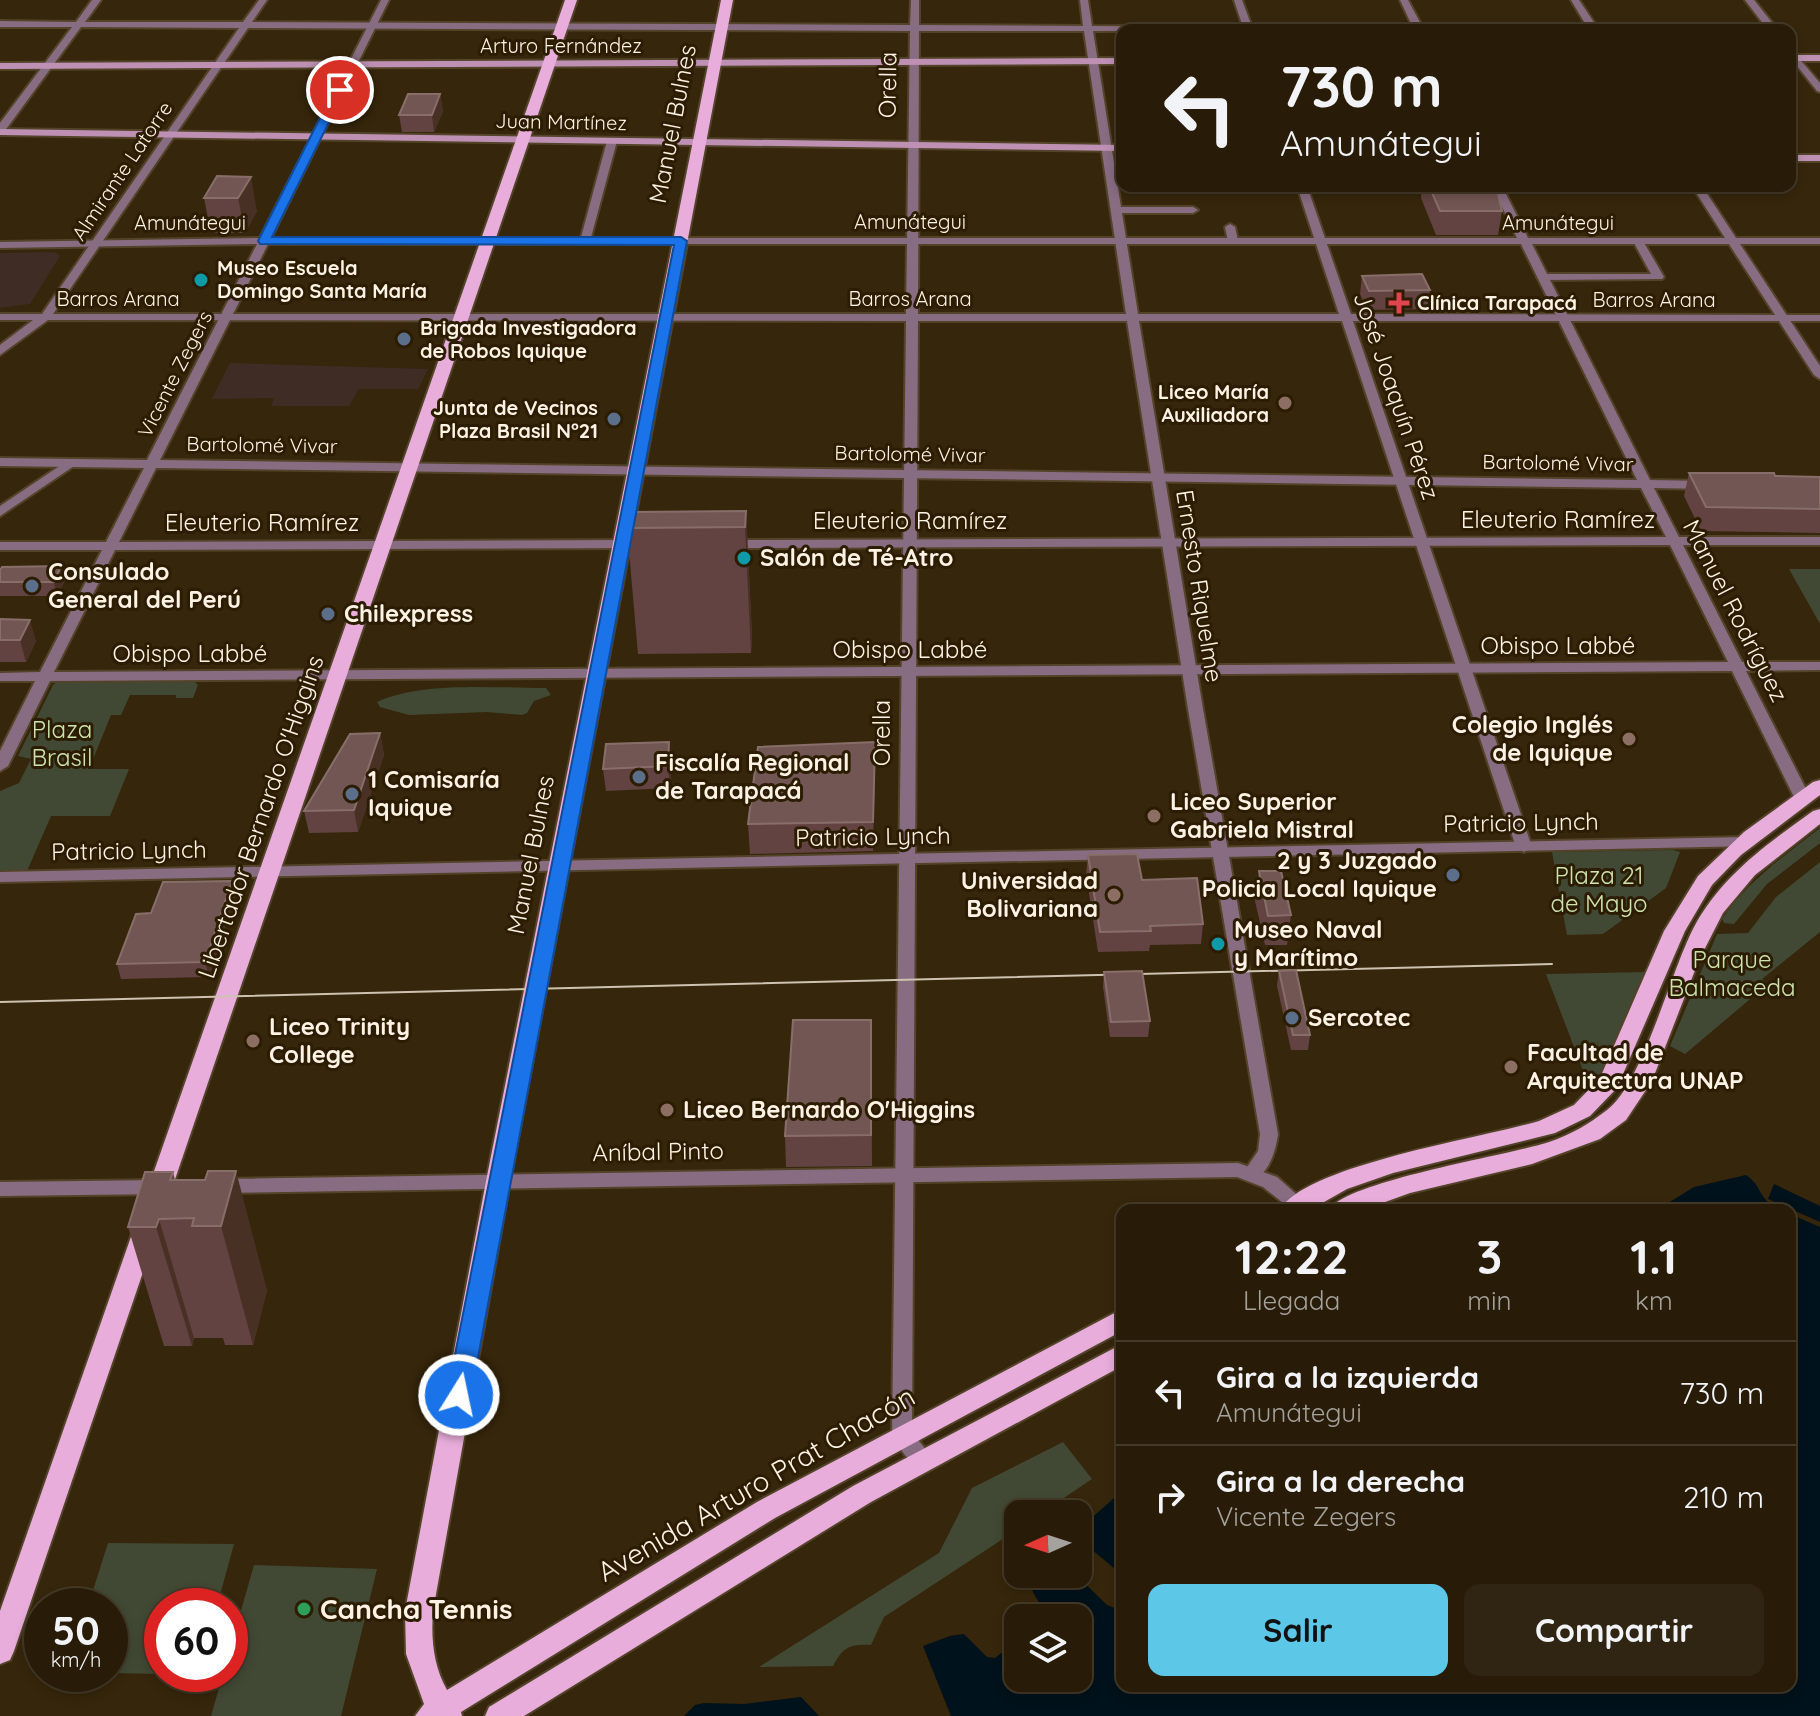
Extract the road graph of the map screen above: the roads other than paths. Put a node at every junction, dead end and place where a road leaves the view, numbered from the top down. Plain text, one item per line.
1 (97, 0) edge
2 (263, 0) edge
3 (385, 0) edge
4 (571, 0) edge
5 (727, 0) edge
6 (915, 0) edge
7 (1084, 0) edge
8 (1238, 0) edge
9 (1404, 0) edge
10 (1575, 0) edge
11 (1749, 0) edge
12 (0, 24) edge
13 (79, 24) junction
14 (1247, 24) edge
15 (1416, 24) edge
16 (1590, 24) edge
17 (1768, 24) edge
18 (246, 25) junction
19 (372, 25) junction
20 (562, 26) junction
21 (722, 27) junction
22 (915, 28) junction
23 (1088, 28) junction
24 (1116, 28) edge
25 (1796, 56) edge
26 (1820, 58) edge
27 (1093, 61) junction
28 (1116, 61) edge
29 (1796, 61) edge
30 (914, 62) junction
31 (715, 63) junction
32 (549, 64) junction
33 (353, 65) junction
34 (0, 66) edge
35 (47, 66) junction
36 (217, 66) junction
37 (1820, 89) edge
38 (0, 131) edge
39 (169, 134) junction
40 (317, 136) junction
41 (523, 139) junction
42 (612, 141) junction
43 (700, 142) junction
44 (913, 145) junction
45 (1106, 148) junction
46 (1116, 148) edge
47 (1796, 158) edge
48 (1820, 158) edge
49 (1116, 178) edge
50 (1117, 192) edge
51 (1304, 192) edge
52 (1500, 192) edge
53 (1701, 192) edge
54 (1116, 210) junction
55 (1193, 210) dead end
56 (1230, 227) dead end
57 (911, 240) junction
58 (1120, 240) junction
59 (264, 241) junction
60 (585, 241) junction
61 (681, 241) junction
62 (1233, 241) junction
63 (1321, 241) junction
64 (1525, 241) junction
65 (1638, 241) junction
66 (1733, 241) junction
67 (1820, 241) edge
68 (487, 242) junction
69 (95, 243) junction
70 (0, 245) edge
71 (1543, 277) junction
72 (0, 317) edge
73 (45, 317) junction
74 (226, 317) junction
75 (461, 317) junction
76 (666, 317) junction
77 (911, 317) junction
78 (1132, 318) junction
79 (1346, 318) junction
80 (1563, 318) junction
81 (1783, 318) junction
82 (1820, 318) edge
83 (0, 351) edge
84 (1820, 375) edge
85 (0, 462) edge
86 (70, 463) junction
87 (153, 463) junction
88 (409, 467) junction
89 (636, 470) junction
90 (910, 474) junction
91 (1157, 477) junction
92 (1401, 481) junction
93 (1646, 484) junction
94 (1727, 485) edge
95 (0, 512) edge
96 (1820, 541) edge
97 (1421, 542) junction
98 (1675, 542) junction
99 (909, 543) junction
100 (1167, 543) junction
101 (383, 544) junction
102 (622, 544) junction
103 (642, 544) dead end
104 (703, 544) dead end
105 (112, 545) junction
106 (0, 546) edge
107 (1737, 666) junction
108 (1820, 666) edge
109 (1464, 668) junction
110 (1188, 670) junction
111 (908, 672) junction
112 (597, 674) junction
113 (46, 676) junction
114 (337, 676) junction
115 (0, 677) edge
116 (0, 766) edge
117 (1820, 786) edge
118 (1803, 799) junction
119 (1820, 815) edge
120 (1747, 842) junction
121 (1524, 847) junction
122 (1219, 853) junction
123 (907, 860) junction
124 (559, 868) junction
125 (269, 873) junction
126 (0, 877) edge
127 (1252, 1173) junction
128 (904, 1174) junction
129 (498, 1181) junction
130 (160, 1187) junction
131 (0, 1189) edge
132 (1295, 1204) edge
133 (1307, 1204) edge
134 (1355, 1204) edge
135 (1116, 1322) edge
136 (1116, 1357) edge
137 (902, 1434) junction
138 (923, 1460) junction
139 (4, 1625) edge
140 (0, 1651) edge
141 (440, 1713) edge
142 (499, 1716) edge

1 - 13 street
2 - 18 street, Almirante Latorre
3 - 19 street, Vicente Zegers
4 - 20 main road, Libertador Bernardo O'Higgins
5 - 21 main road, Manuel Bulnes
6 - 22 street, Orella
7 - 23 street, Ernesto Riquelme
8 - 14 street
9 - 15 street
10 - 16 street
11 - 17 street
12 - 13 street
13 - 18 street
13 - 35 street
18 - 19 street
18 - 36 street, Almirante Latorre
19 - 20 street
19 - 33 street, Vicente Zegers
20 - 21 street
20 - 32 main road, Libertador Bernardo O'Higgins
21 - 22 street
21 - 31 main road, Manuel Bulnes
22 - 23 street
22 - 30 street, Orella
23 - 24 street
23 - 27 street, Ernesto Riquelme
25 - 26 main road
27 - 28 main road, Arturo Fernández
27 - 30 main road, Arturo Fernández
27 - 45 street, Ernesto Riquelme
29 - 37 street
30 - 31 main road, Arturo Fernández
30 - 44 street, Orella
31 - 32 main road, Arturo Fernández
31 - 43 main road, Manuel Bulnes
32 - 33 main road, Arturo Fernández
32 - 41 main road, Libertador Bernardo O'Higgins
33 - 36 main road, Arturo Fernández
33 - 40 street, Vicente Zegers
34 - 35 main road, Arturo Fernández
35 - 36 main road, Arturo Fernández
35 - 38 street
36 - 39 street, Almirante Latorre
38 - 39 main road, Juan Martínez
39 - 40 main road, Juan Martínez
39 - 69 street, Almirante Latorre
40 - 41 main road, Juan Martínez
40 - 59 street, Vicente Zegers
41 - 42 main road, Juan Martínez
41 - 68 main road, Libertador Bernardo O'Higgins
42 - 43 main road, Juan Martínez
42 - 60 street
43 - 44 main road, Juan Martínez
43 - 61 main road, Manuel Bulnes
44 - 45 main road, Juan Martínez
44 - 57 street, Orella
45 - 46 main road, Juan Martínez
45 - 49 street, Ernesto Riquelme
47 - 48 main road
50 - 54 street, Ernesto Riquelme
51 - 63 street, José Joaquín Pérez
52 - 64 street, Manuel Rodríguez
53 - 66 street
54 - 55 street
54 - 58 street, Ernesto Riquelme
56 - 62 street
57 - 58 street, Amunátegui
57 - 61 street, Amunátegui
57 - 77 street, Orella
58 - 62 street, Amunátegui
58 - 78 street, Ernesto Riquelme
59 - 68 street, Amunátegui
59 - 69 street, Amunátegui
59 - 74 street, Vicente Zegers
60 - 61 street, Amunátegui
60 - 68 street, Amunátegui
61 - 76 main road, Manuel Bulnes
62 - 63 street, Amunátegui
63 - 64 street, Amunátegui
63 - 79 street, José Joaquín Pérez
64 - 65 street, Amunátegui
64 - 71 street, Manuel Rodríguez
65 - 66 street, Amunátegui
65 - 71 street
66 - 67 street, Amunátegui
66 - 81 street
68 - 75 main road, Libertador Bernardo O'Higgins
69 - 70 street, Amunátegui
69 - 73 street, Almirante Latorre
71 - 80 street, Manuel Rodríguez
72 - 73 street, Barros Arana
73 - 74 street, Barros Arana
73 - 83 street, Almirante Latorre
74 - 75 street, Barros Arana
74 - 87 street, Vicente Zegers
75 - 76 street, Barros Arana
75 - 88 main road, Libertador Bernardo O'Higgins
76 - 77 street, Barros Arana
76 - 89 main road, Manuel Bulnes
77 - 78 street, Barros Arana
77 - 90 street, Orella
78 - 79 street, Barros Arana
78 - 91 street, Ernesto Riquelme
79 - 80 street, Barros Arana
79 - 92 street, José Joaquín Pérez
80 - 81 street, Barros Arana
80 - 93 street, Manuel Rodríguez
81 - 82 street, Barros Arana
81 - 84 street
85 - 86 street, Bartolomé Vivar
86 - 87 street, Bartolomé Vivar
86 - 95 street
87 - 88 street, Bartolomé Vivar
87 - 105 street, Vicente Zegers
88 - 89 street, Bartolomé Vivar
88 - 101 main road, Libertador Bernardo O'Higgins
89 - 90 street, Bartolomé Vivar
89 - 102 main road, Manuel Bulnes
90 - 91 street, Bartolomé Vivar
90 - 99 street, Orella
91 - 92 street, Bartolomé Vivar
91 - 100 street, Ernesto Riquelme
92 - 93 street, Bartolomé Vivar
92 - 97 street, José Joaquín Pérez
93 - 94 street, Bartolomé Vivar
93 - 98 street, Manuel Rodríguez
96 - 98 street, Eleuterio Ramírez
97 - 98 street, Eleuterio Ramírez
97 - 100 street, Eleuterio Ramírez
97 - 109 street, José Joaquín Pérez
98 - 107 street, Manuel Rodríguez
99 - 100 street, Eleuterio Ramírez
99 - 104 street, Eleuterio Ramírez
99 - 111 street, Orella
100 - 110 street, Ernesto Riquelme
101 - 102 street, Eleuterio Ramírez
101 - 105 street, Eleuterio Ramírez
101 - 114 main road, Libertador Bernardo O'Higgins
102 - 103 street, Eleuterio Ramírez
102 - 112 main road, Manuel Bulnes
105 - 106 street, Eleuterio Ramírez
105 - 113 street, Vicente Zegers
107 - 108 street, Obispo Labbé
107 - 109 street, Obispo Labbé
107 - 118 street, Manuel Rodríguez
109 - 110 street, Obispo Labbé
109 - 121 street, José Joaquín Pérez
110 - 111 street, Obispo Labbé
110 - 122 street, Ernesto Riquelme
111 - 112 street, Obispo Labbé
111 - 123 street, Orella
112 - 114 street, Obispo Labbé
112 - 124 main road, Manuel Bulnes
113 - 114 street, Obispo Labbé
113 - 115 street, Obispo Labbé
113 - 116 street, Vicente Zegers
114 - 125 main road, Libertador Bernardo O'Higgins
117 - 118 main road
118 - 120 main road
119 - 134 main road
120 - 121 street, Patricio Lynch
120 - 133 main road
121 - 122 street, Patricio Lynch
122 - 123 street, Patricio Lynch
122 - 127 street, Ernesto Riquelme
123 - 124 street, Patricio Lynch
123 - 128 street, Orella
124 - 125 street, Patricio Lynch
124 - 129 main road, Manuel Bulnes
125 - 126 street, Patricio Lynch
125 - 130 main road, Libertador Bernardo O'Higgins
127 - 128 street, Aníbal Pinto
127 - 132 street, Aníbal Pinto
128 - 129 street, Aníbal Pinto
128 - 137 street, Orella
129 - 130 street, Aníbal Pinto
129 - 141 main road, Manuel Bulnes
130 - 131 street, Aníbal Pinto
130 - 139 main road, Libertador Bernardo O'Higgins
135 - 137 main road, Avenida Arturo Prat Chacón
136 - 138 main road
137 - 138 street
137 - 141 main road, Avenida Arturo Prat Chacón
138 - 142 main road
139 - 140 main road, Libertador Bernardo O'Higgins

